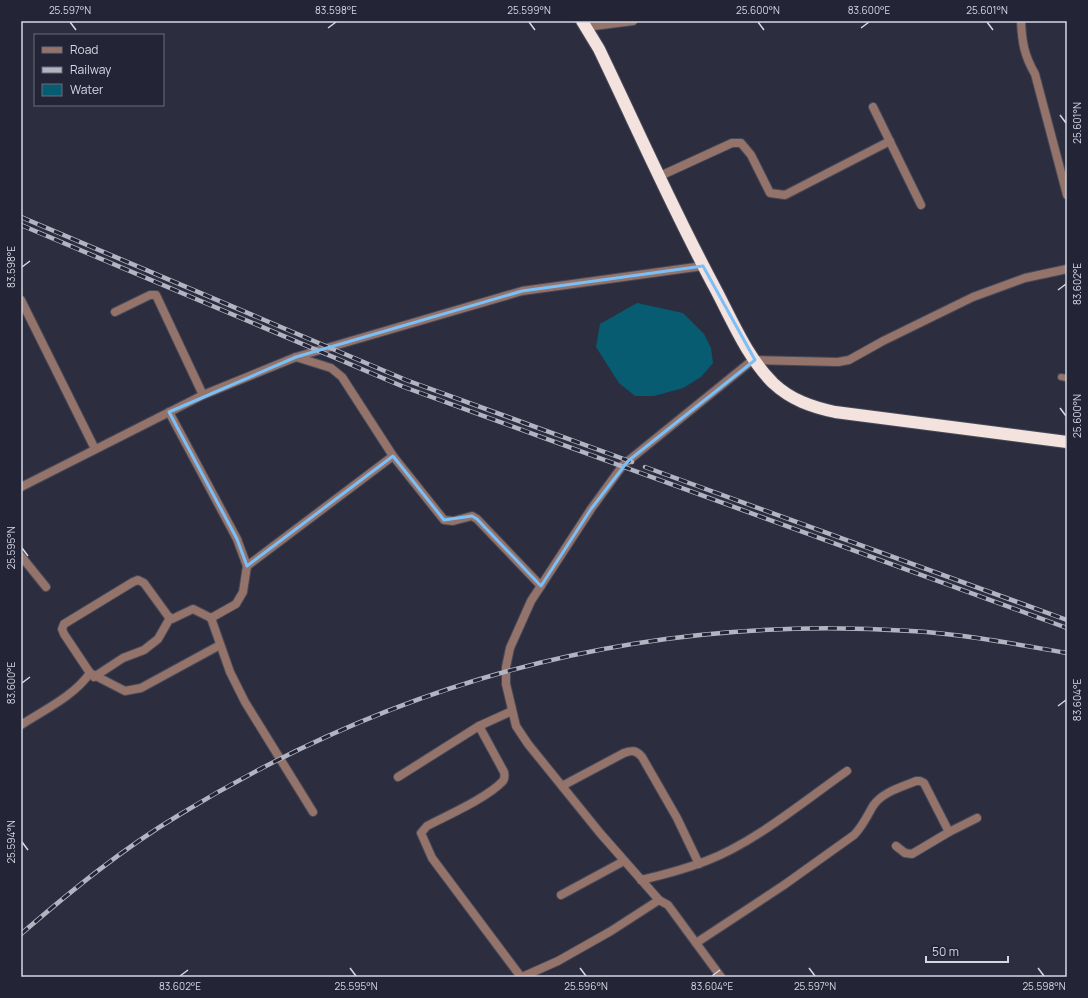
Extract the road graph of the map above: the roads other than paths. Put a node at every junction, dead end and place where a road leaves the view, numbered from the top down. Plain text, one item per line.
1 (633, 21) edge
2 (1021, 21) edge
3 (584, 24) edge
4 (873, 107) dead end
5 (890, 141) junction
6 (660, 176) junction
7 (1067, 195) edge
8 (921, 205) dead end
9 (703, 266) junction
10 (1067, 269) edge
11 (21, 300) edge
12 (115, 312) dead end
13 (296, 357) junction
14 (754, 360) junction
15 (204, 395) junction
16 (169, 412) junction
17 (1067, 442) edge
18 (95, 449) junction
19 (393, 456) junction
20 (21, 487) edge
21 (21, 556) edge
22 (247, 566) junction
23 (541, 586) junction
24 (46, 587) dead end
25 (170, 618) junction
26 (211, 618) junction
27 (220, 645) junction
28 (92, 675) junction
29 (512, 711) junction
30 (21, 725) edge
31 (479, 726) junction
32 (847, 771) dead end
33 (398, 776) dead end
34 (562, 786) junction
35 (313, 812) dead end
36 (977, 818) dead end
37 (949, 832) junction
38 (896, 846) dead end
39 (624, 860) junction
40 (699, 864) junction
41 (642, 880) junction
42 (561, 894) dead end
43 (659, 900) junction
44 (696, 943) junction
45 (521, 977) edge
46 (721, 977) edge

1 - 3 street
2 - 7 street
3 - 6 highway
4 - 5 street
5 - 6 street
5 - 8 street
6 - 9 highway
9 - 13 street
9 - 14 highway
10 - 14 street
11 - 18 street
12 - 15 street
13 - 15 street
13 - 19 street
14 - 17 highway
14 - 23 street
15 - 16 street
16 - 18 street
16 - 22 street
18 - 20 street
19 - 22 street
19 - 23 street
21 - 24 street
22 - 26 street
23 - 29 street
25 - 26 street
25 - 28 street
25 - 28 street
26 - 27 street
27 - 28 street
27 - 35 street
28 - 30 street
29 - 31 street
29 - 34 street
31 - 33 street
31 - 45 street
32 - 40 street
34 - 39 street
34 - 40 street
36 - 37 street
37 - 38 street
37 - 44 street
39 - 41 street
39 - 42 street
40 - 41 street
41 - 43 street
43 - 44 street
43 - 45 street
44 - 46 street

